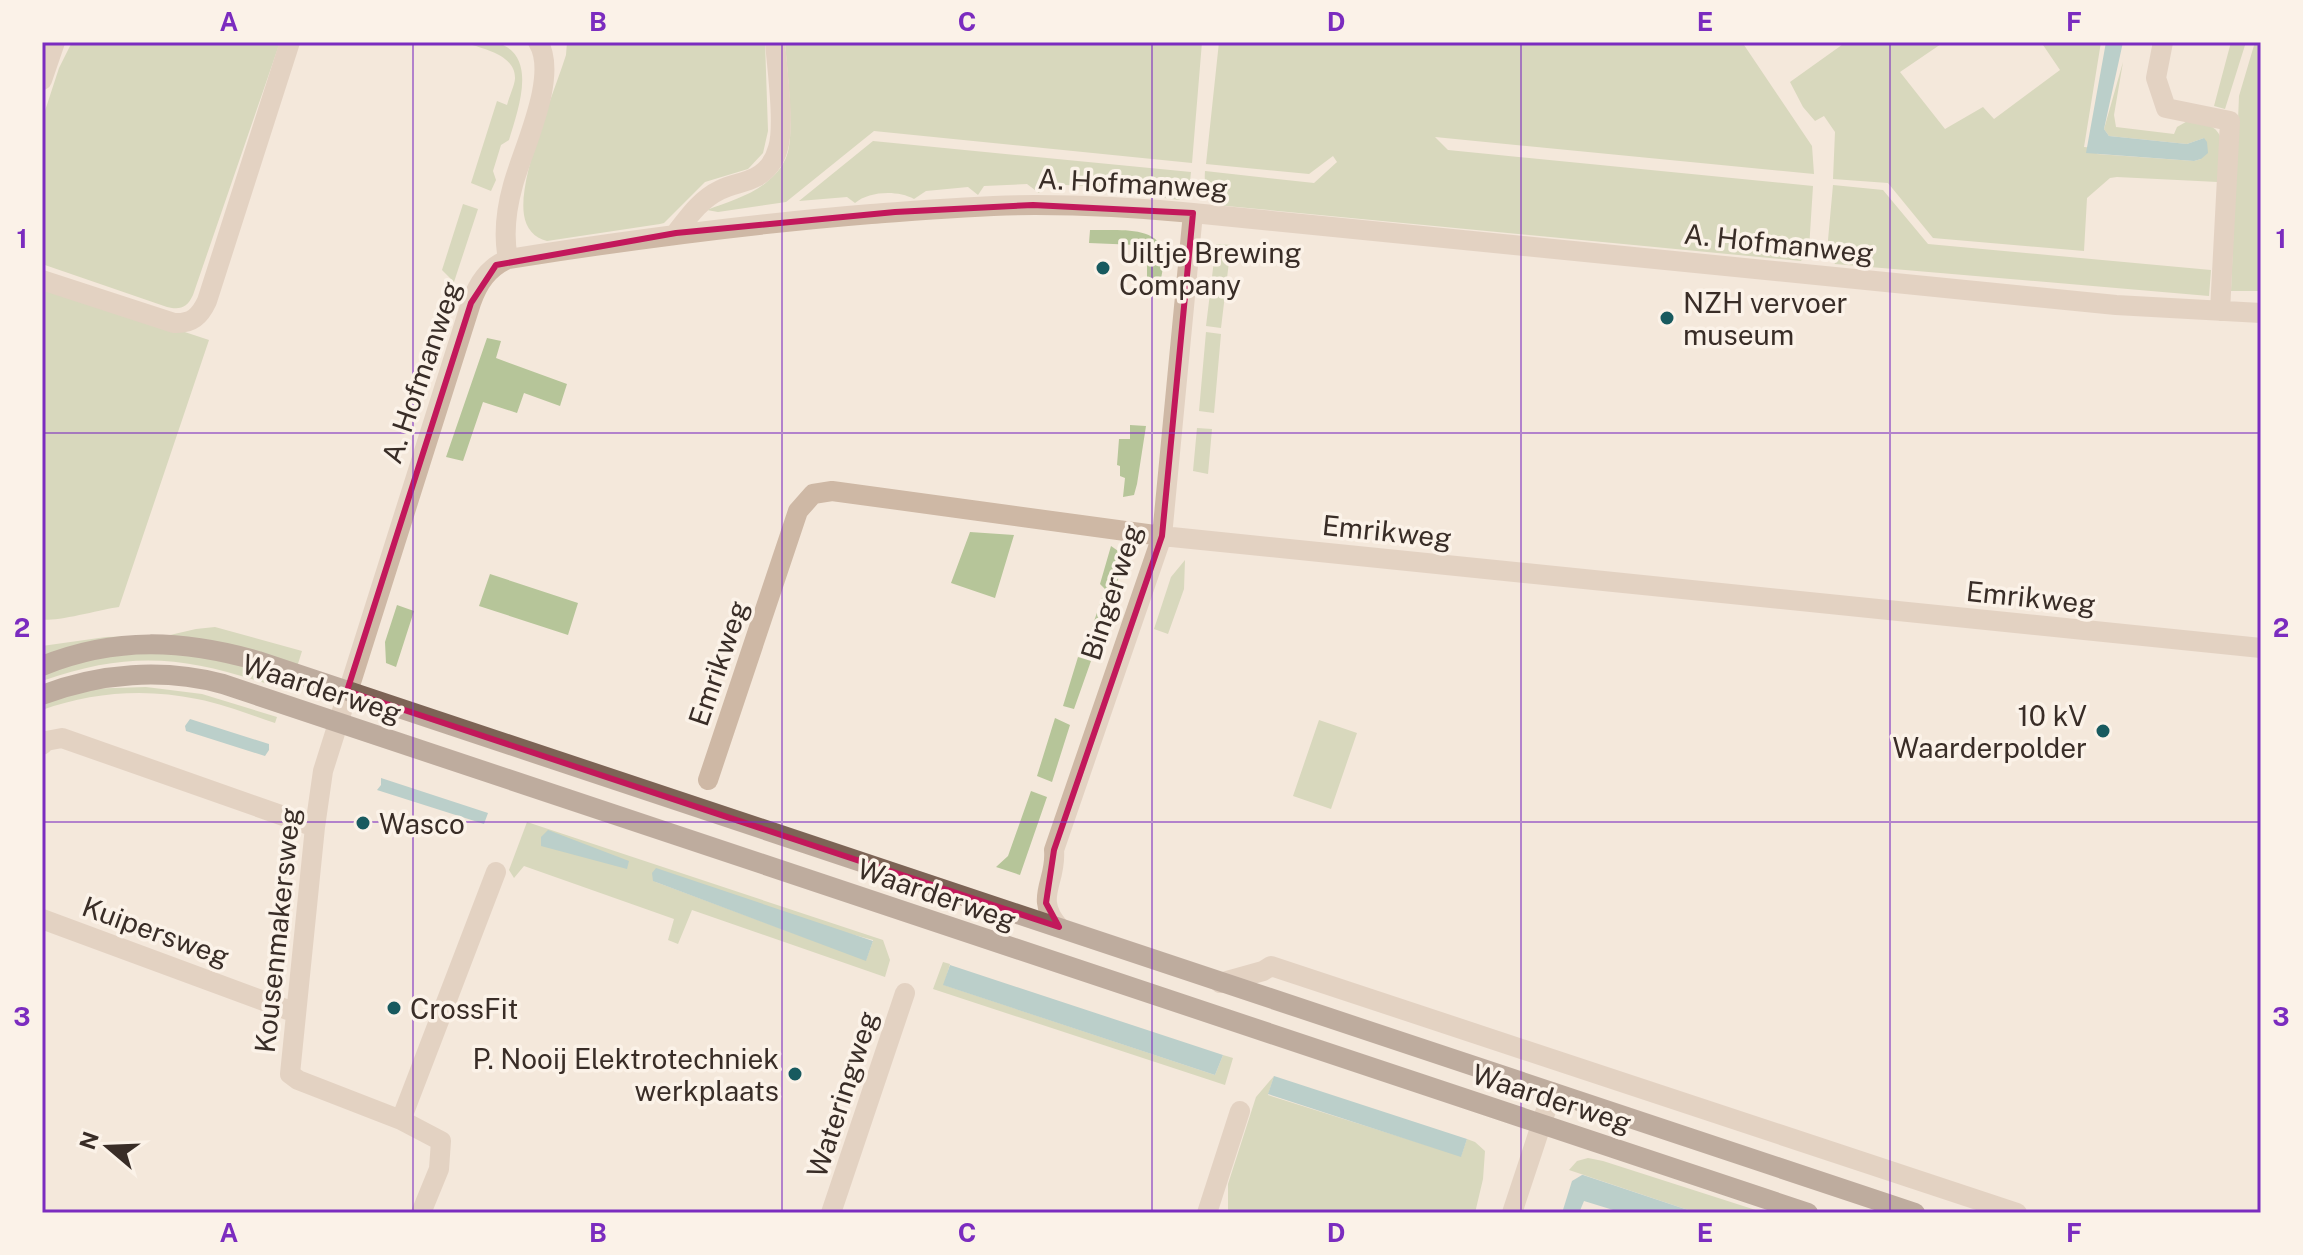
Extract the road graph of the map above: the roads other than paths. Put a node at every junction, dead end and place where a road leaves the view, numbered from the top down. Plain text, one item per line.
1 (55, 42) edge
2 (290, 42) edge
3 (775, 42) edge
4 (2163, 42) edge
5 (540, 45) edge
6 (42, 80) edge
7 (1193, 213) junction
8 (676, 233) junction
9 (508, 259) junction
10 (42, 280) edge
11 (2220, 311) junction
12 (2261, 313) edge
13 (1162, 536) junction
14 (2261, 648) edge
15 (42, 666) edge
16 (347, 691) junction
17 (42, 695) edge
18 (338, 722) junction
19 (44, 743) edge
20 (708, 780) dead end
21 (315, 827) junction
22 (496, 872) dead end
23 (42, 919) edge
24 (1059, 927) junction
25 (1220, 983) junction
26 (905, 993) dead end
27 (296, 1013) junction
28 (1552, 1092) junction
29 (1240, 1111) dead end
30 (401, 1120) junction
31 (1541, 1124) junction
32 (421, 1213) edge
33 (831, 1213) edge
34 (1207, 1213) edge
35 (1512, 1213) edge
36 (1808, 1213) edge
37 (1915, 1213) edge
38 (2017, 1213) edge

1 - 6 street
2 - 10 street
3 - 8 street
4 - 11 street
5 - 9 street
7 - 8 street, A. Hofmanweg
7 - 11 street, A. Hofmanweg
7 - 13 street, Bingerweg
8 - 9 street, A. Hofmanweg
9 - 16 street, A. Hofmanweg
11 - 12 street, A. Hofmanweg
13 - 14 street, Emrikweg
13 - 20 street, Emrikweg
13 - 24 street, Bingerweg
15 - 16 main road, Waarderweg
16 - 18 street, A. Hofmanweg
16 - 24 main road, Waarderweg
17 - 18 main road, Waarderweg
18 - 21 street, Kousenmakersweg
18 - 31 main road, Waarderweg
19 - 21 street
21 - 27 street, Kousenmakersweg
22 - 30 street
23 - 27 street, Kuipersweg
24 - 25 main road, Waarderweg
25 - 28 main road, Waarderweg
25 - 38 street, Waarderweg
26 - 33 street, Wateringweg
27 - 30 street, Kousenmakersweg
28 - 31 street
28 - 37 main road, Waarderweg
29 - 34 street
30 - 32 street
31 - 35 street
31 - 36 main road, Waarderweg

